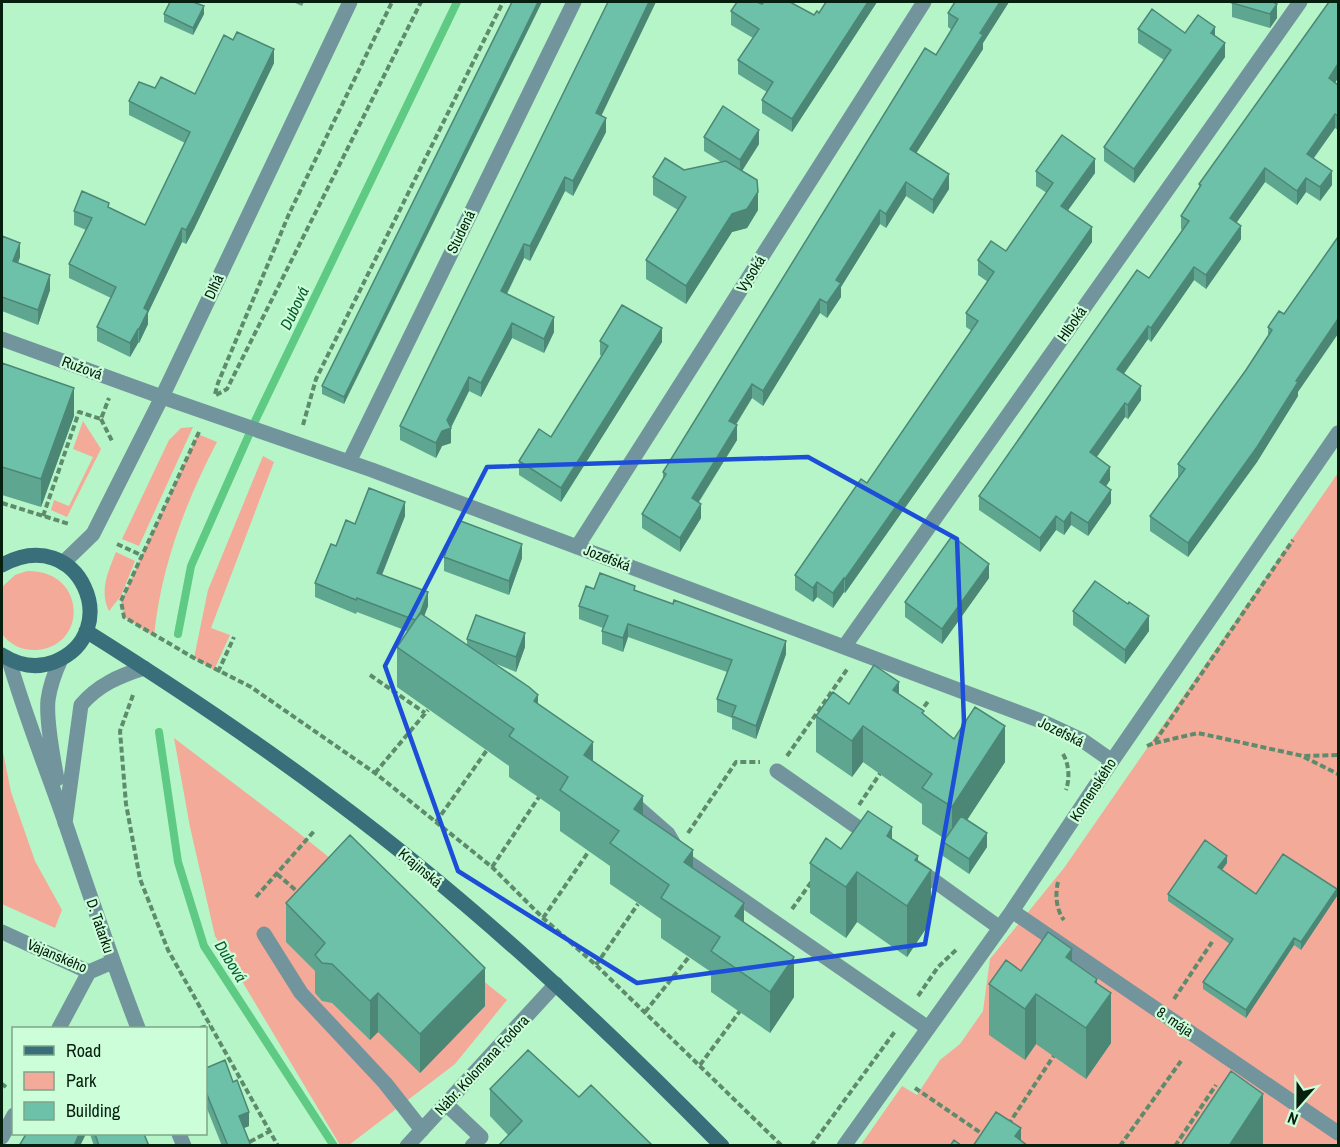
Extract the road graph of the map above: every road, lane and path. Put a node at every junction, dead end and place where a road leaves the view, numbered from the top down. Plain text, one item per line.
1 (350, 2) edge
2 (392, 2) edge
3 (421, 2) edge
4 (503, 2) edge
5 (574, 2) edge
6 (924, 2) edge
7 (1300, 2) edge
8 (2, 339) edge
9 (110, 396) dead end
10 (162, 398) junction
11 (68, 408) edge
12 (79, 412) junction
13 (101, 419) junction
14 (201, 428) dead end
15 (303, 429) dead end
16 (1338, 433) edge
17 (112, 443) dead end
18 (349, 462) junction
19 (2, 503) edge
20 (30, 503) dead end
21 (27, 511) junction
22 (43, 516) junction
23 (69, 524) dead end
24 (1299, 530) dead end
25 (117, 544) dead end
26 (578, 547) junction
27 (143, 556) junction
28 (63, 563) junction
29 (2, 565) edge
30 (86, 631) junction
31 (234, 638) dead end
32 (843, 647) junction
33 (5, 657) edge
34 (61, 659) junction
35 (851, 664) dead end
36 (144, 668) junction
37 (219, 672) junction
38 (370, 675) dead end
39 (933, 695) dead end
40 (130, 699) dead end
41 (916, 719) edge
42 (1154, 743) junction
43 (1145, 747) dead end
44 (487, 750) dead end
45 (1338, 755) edge
46 (1303, 756) junction
47 (1112, 761) junction
48 (885, 766) edge
49 (777, 771) junction
50 (375, 773) junction
51 (1338, 774) edge
52 (617, 790) edge
53 (539, 797) dead end
54 (849, 821) junction
55 (436, 822) junction
56 (65, 823) junction
57 (315, 830) dead end
58 (677, 849) junction
59 (589, 851) dead end
60 (492, 867) junction
61 (1060, 871) dead end
62 (277, 873) junction
63 (813, 880) edge
64 (256, 897) dead end
65 (307, 900) edge
66 (638, 904) dead end
67 (1012, 911) junction
68 (543, 918) junction
69 (1068, 924) dead end
70 (780, 926) junction
71 (1000, 928) junction
72 (2, 932) edge
73 (264, 934) dead end
74 (1212, 942) dead end
75 (689, 957) dead end
76 (112, 962) junction
77 (596, 965) junction
78 (89, 972) junction
79 (556, 984) junction
80 (1183, 1006) dead end
81 (740, 1011) dead end
82 (645, 1012) junction
83 (210, 1026) junction
84 (60, 1027) edge
85 (137, 1027) edge
86 (207, 1027) edge
87 (928, 1028) junction
88 (1058, 1049) edge
89 (1181, 1061) dead end
90 (700, 1065) junction
91 (2, 1084) edge
92 (1216, 1085) dead end
93 (6, 1087) dead end
94 (915, 1088) dead end
95 (446, 1104) junction
96 (12, 1119) edge
97 (422, 1130) junction
98 (270, 1131) junction
99 (1338, 1133) edge
100 (1002, 1134) edge
101 (1182, 1136) junction
102 (2, 1137) edge
103 (987, 1137) edge
104 (1189, 1141) edge
105 (242, 1146) edge
106 (278, 1146) edge
107 (408, 1146) edge
108 (472, 1146) edge
109 (722, 1146) edge
110 (785, 1146) edge
111 (844, 1146) edge
112 (1120, 1146) edge
113 (1175, 1146) edge

1 - 10 street, Dlhá
2 - 3 path
4 - 15 path
5 - 18 street, Studená
6 - 26 street, Vysoká
7 - 32 street, Hlboká
8 - 10 street, Ružová
9 - 13 path
10 - 18 street, Jozefská
10 - 28 street, Dlhá
11 - 12 path
12 - 13 path
12 - 22 path
13 - 17 path
14 - 27 path
16 - 47 street, Komenského
18 - 26 street, Jozefská
19 - 21 path
20 - 21 path
21 - 22 path
22 - 23 path
24 - 42 path
25 - 27 path
26 - 32 street, Jozefská
27 - 37 path
28 - 29 main road
28 - 30 main road
30 - 34 main road
30 - 36 main road, Krajinská
31 - 37 path
32 - 47 street, Jozefská
33 - 34 main road
33 - 56 street, D. Tatarku
34 - 56 street, D. Tatarku
35 - 49 path
36 - 56 street
36 - 79 main road, Krajinská
37 - 50 path
38 - 50 path
39 - 41 path
40 - 83 path
42 - 43 path
42 - 46 path
44 - 55 path
45 - 46 path
46 - 51 path
47 - 67 street, Komenského
48 - 54 path
49 - 54 street
49 - 58 path
50 - 55 path
52 - 58 street
53 - 60 path
54 - 71 street
55 - 60 path
56 - 76 street, D. Tatarku
57 - 62 path
58 - 70 street
59 - 68 path
60 - 68 path
61 - 69 path
62 - 64 path
62 - 65 path
63 - 70 path
66 - 77 path
67 - 71 street, Komenského
67 - 99 street, 8. mája
68 - 77 path
70 - 87 street
71 - 87 street, Komenského
72 - 78 street, Vajanského
73 - 97 street
74 - 80 path
75 - 82 path
76 - 78 street, Vajanského
76 - 85 street, D. Tatarku
77 - 82 path
78 - 84 street
79 - 95 street, Nábr. Kolomana Fodora
79 - 109 main road, Krajinská
81 - 90 path
82 - 90 path
83 - 86 path
83 - 98 path
87 - 111 street, Komenského
88 - 100 path
89 - 112 path
90 - 110 path
91 - 93 path
92 - 101 path
94 - 103 path
95 - 97 street, Nábr. Kolomana Fodora
95 - 108 street
96 - 102 street
97 - 107 street, Nábr. Kolomana Fodora
98 - 105 path
98 - 106 path
101 - 104 path
101 - 113 path

